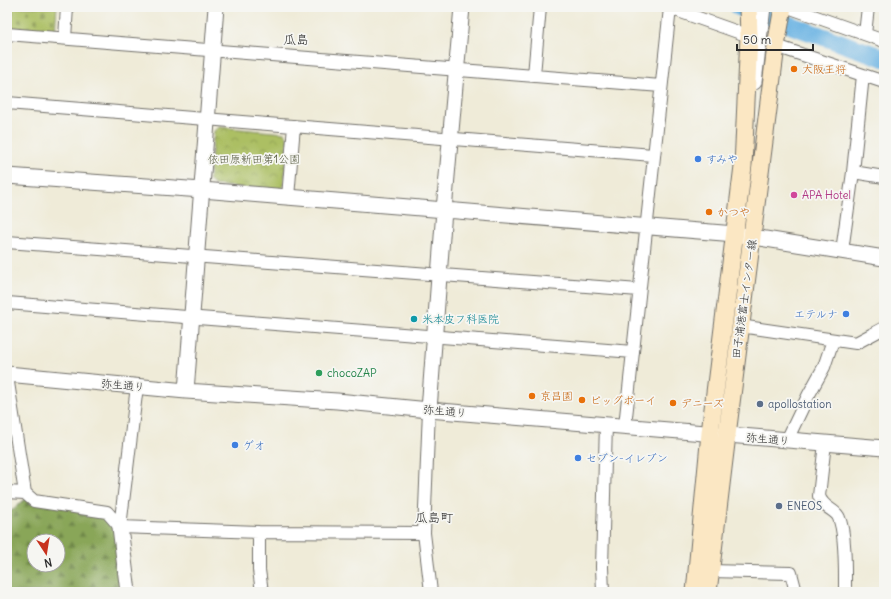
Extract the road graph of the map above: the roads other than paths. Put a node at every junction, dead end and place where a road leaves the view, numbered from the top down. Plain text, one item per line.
1 (67, 7) edge
2 (216, 7) edge
3 (462, 7) edge
4 (540, 7) edge
5 (748, 7) edge
6 (764, 7) edge
7 (783, 7) edge
8 (788, 7) edge
9 (868, 7) edge
10 (669, 8) edge
11 (7, 34) edge
12 (865, 34) junction
13 (749, 36) junction
14 (65, 38) junction
15 (884, 41) edge
16 (776, 46) junction
17 (213, 50) junction
18 (456, 70) junction
19 (534, 75) junction
20 (863, 75) junction
21 (884, 82) edge
22 (661, 86) junction
23 (7, 103) edge
24 (208, 119) junction
25 (294, 126) junction
26 (450, 139) junction
27 (653, 155) junction
28 (743, 166) junction
29 (853, 172) junction
30 (7, 176) edge
31 (884, 177) edge
32 (202, 190) junction
33 (288, 197) junction
34 (444, 210) junction
35 (646, 226) junction
36 (735, 234) junction
37 (753, 236) junction
38 (7, 242) edge
39 (842, 251) junction
40 (197, 256) junction
41 (884, 258) edge
42 (439, 275) junction
43 (639, 290) junction
44 (7, 303) edge
45 (193, 318) junction
46 (740, 326) junction
47 (884, 328) edge
48 (435, 337) junction
49 (833, 340) junction
50 (633, 352) junction
51 (7, 375) edge
52 (137, 386) junction
53 (186, 391) junction
54 (429, 410) junction
55 (606, 424) junction
56 (625, 426) junction
57 (710, 433) junction
58 (727, 435) junction
59 (787, 440) junction
60 (825, 443) junction
61 (884, 448) edge
62 (7, 492) edge
63 (25, 492) junction
64 (120, 527) junction
65 (260, 532) junction
66 (424, 533) junction
67 (711, 571) junction
68 (128, 592) edge
69 (262, 592) edge
70 (431, 592) edge
71 (603, 592) edge
72 (695, 592) edge
73 (708, 592) edge
74 (796, 592) edge
75 (845, 592) edge

1 - 14 street
2 - 17 street
3 - 18 street
4 - 19 street
5 - 13 main road, 田子浦港富士インター線
6 - 28 street
7 - 16 main road, 田子浦港富士インター線
8 - 12 street
9 - 12 street
10 - 13 street
10 - 22 street
11 - 14 street
12 - 15 street
13 - 28 main road, 田子浦港富士インター線
14 - 17 street
16 - 20 street
16 - 37 main road, 田子浦港富士インター線
17 - 18 street
17 - 24 street
18 - 19 street
18 - 26 street
19 - 22 street
20 - 21 street
20 - 29 street
22 - 27 street
23 - 24 street
24 - 25 street
24 - 32 street
25 - 26 street
25 - 33 street
26 - 27 street
26 - 34 street
27 - 35 street
28 - 36 main road, 田子浦港富士インター線
29 - 31 street
29 - 39 street
30 - 32 street
32 - 33 street
32 - 40 street
33 - 34 street
34 - 35 street
34 - 42 street
35 - 36 street
35 - 43 street
36 - 37 street
36 - 57 main road, 田子浦港富士インター線
37 - 39 street
37 - 46 main road, 田子浦港富士インター線
38 - 40 street
39 - 41 street
40 - 42 street
40 - 45 street
42 - 43 street
42 - 48 street
43 - 50 street
44 - 45 street
45 - 48 street
45 - 53 street
46 - 49 street
46 - 58 main road, 田子浦港富士インター線
47 - 49 street
48 - 50 street
48 - 54 street
49 - 59 street
50 - 56 street
51 - 52 street, 弥生通り
51 - 63 street
52 - 53 street, 弥生通り
52 - 64 street
53 - 54 street, 弥生通り
54 - 55 street, 弥生通り
54 - 66 street
55 - 56 street, 弥生通り
55 - 71 street
56 - 57 street, 弥生通り
57 - 58 street, 弥生通り
57 - 72 main road, 田子浦港富士インター線
58 - 59 street, 弥生通り
58 - 67 main road, 田子浦港富士インター線
59 - 60 street, 弥生通り
60 - 61 street, 弥生通り
60 - 75 street
62 - 63 street
63 - 64 street
64 - 65 street
64 - 68 street
65 - 66 street
65 - 69 street
66 - 70 street
67 - 73 main road, 田子浦港富士インター線
67 - 74 street

